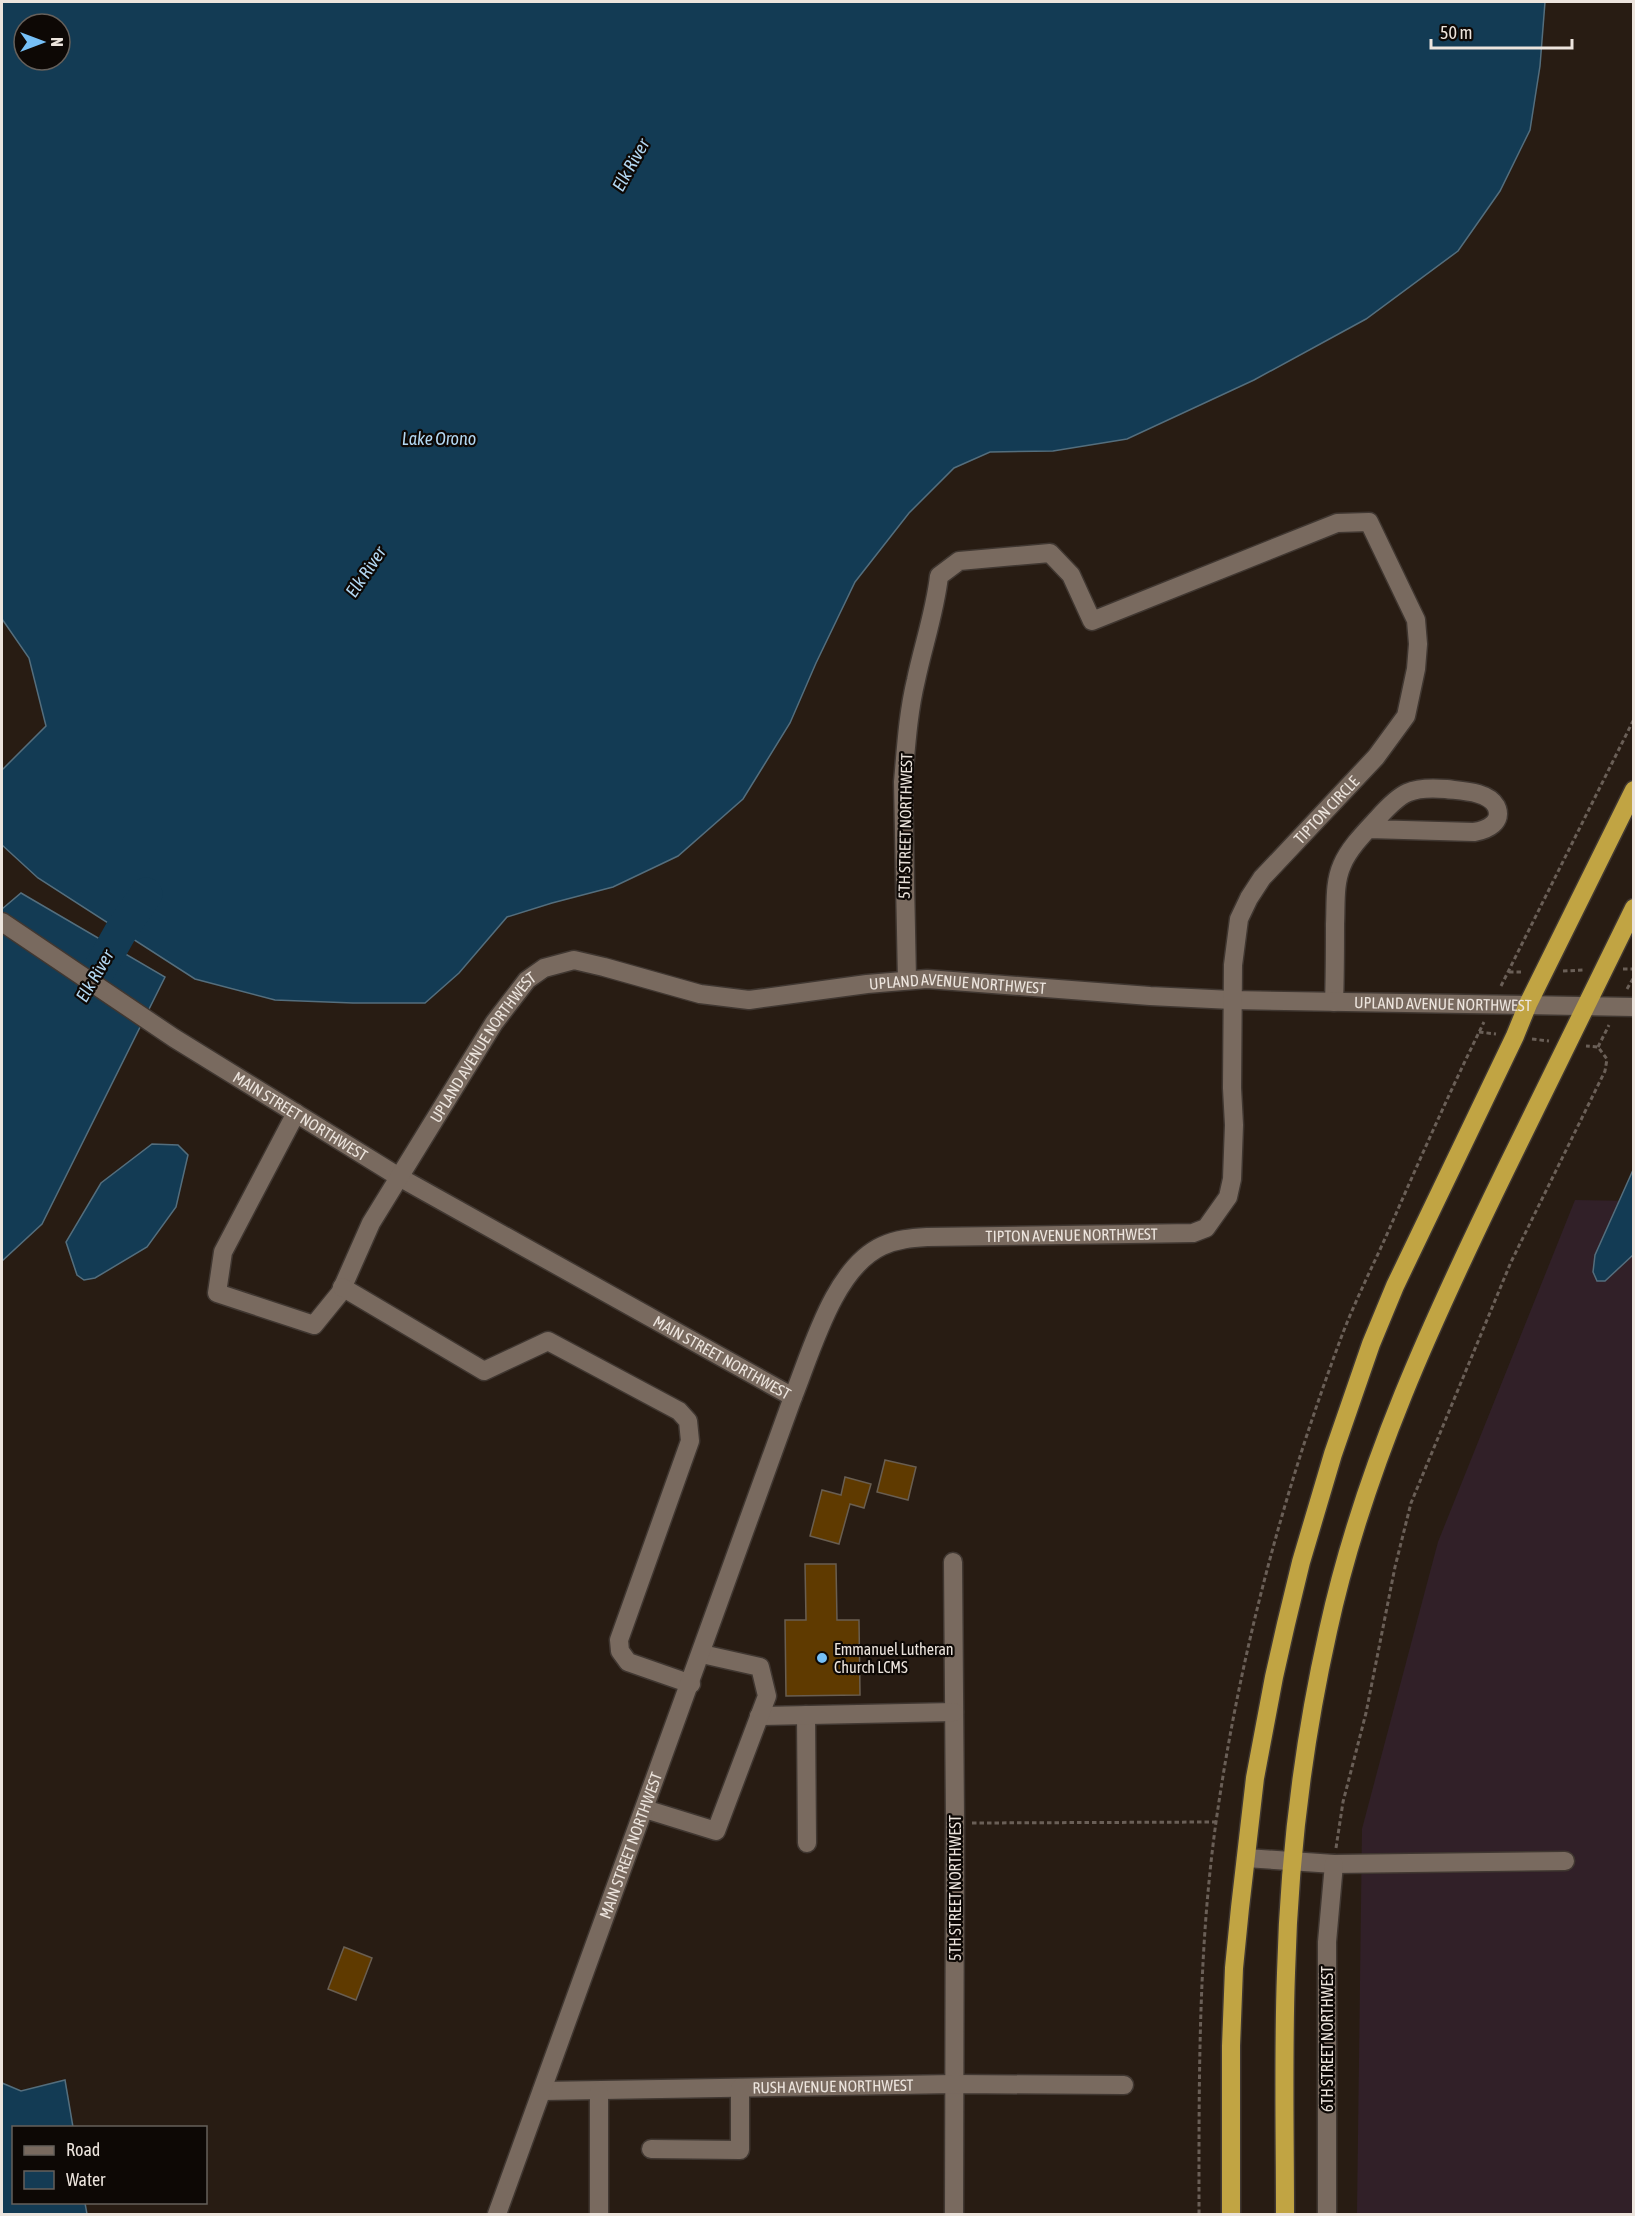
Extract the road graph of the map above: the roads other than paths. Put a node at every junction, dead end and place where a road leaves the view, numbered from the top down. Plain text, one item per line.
1 (1416, 620) joint
2 (1634, 790) edge
3 (1369, 829) junction
4 (1634, 908) edge
5 (2, 922) edge
6 (907, 980) junction
7 (1232, 1000) junction
8 (1334, 1002) junction
9 (1528, 1004) junction
10 (1586, 1006) junction
11 (1634, 1007) edge
12 (296, 1113) junction
13 (399, 1177) junction
14 (342, 1287) junction
15 (793, 1397) junction
16 (953, 1562) dead end
17 (702, 1653) junction
18 (691, 1684) junction
19 (954, 1712) junction
20 (806, 1715) junction
21 (759, 1716) junction
22 (645, 1809) junction
23 (807, 1844) dead end
24 (1246, 1858) junction
25 (1564, 1861) dead end
26 (1292, 1862) junction
27 (1334, 1864) junction
28 (954, 2084) junction
29 (1124, 2085) dead end
30 (740, 2088) junction
31 (542, 2091) junction
32 (599, 2091) junction
33 (651, 2149) dead end
34 (497, 2214) edge
35 (599, 2214) edge
36 (954, 2214) edge
37 (1231, 2214) edge
38 (1285, 2214) edge
39 (1327, 2214) edge

1 - 6 street, 5TH STREET NORTHWEST
1 - 7 street, TIPTON CIRCLE
2 - 9 highway
3 - 3 street
3 - 8 street
4 - 10 highway
5 - 12 street, MAIN STREET NORTHWEST
6 - 7 street, UPLAND AVENUE NORTHWEST
6 - 13 street, UPLAND AVENUE NORTHWEST
7 - 8 street, UPLAND AVENUE NORTHWEST
7 - 15 street, TIPTON AVENUE NORTHWEST
8 - 9 street, UPLAND AVENUE NORTHWEST
9 - 10 street, UPLAND AVENUE NORTHWEST
9 - 24 highway
10 - 11 street, UPLAND AVENUE NORTHWEST
10 - 26 highway
12 - 13 street, MAIN STREET NORTHWEST
12 - 14 street, UPLAND AVENUE NORTHWEST
13 - 14 street, UPLAND AVENUE NORTHWEST
13 - 15 street, MAIN STREET NORTHWEST
14 - 18 street
15 - 17 street, MAIN STREET NORTHWEST
16 - 19 street, 5TH STREET NORTHWEST
17 - 18 street, MAIN STREET NORTHWEST
17 - 21 street
18 - 22 street, MAIN STREET NORTHWEST
19 - 20 street
19 - 28 street, 5TH STREET NORTHWEST
20 - 21 street
20 - 23 street
21 - 22 street
22 - 31 street, MAIN STREET NORTHWEST
24 - 26 street
24 - 37 highway
25 - 27 street
26 - 27 street
26 - 38 highway
27 - 39 street, 6TH STREET NORTHWEST
28 - 29 street, RUSH AVENUE NORTHWEST
28 - 30 street, RUSH AVENUE NORTHWEST
28 - 36 street, 5TH STREET NORTHWEST
30 - 32 street, RUSH AVENUE NORTHWEST
30 - 33 street
31 - 32 street, RUSH AVENUE NORTHWEST
31 - 34 street, MAIN STREET NORTHWEST
32 - 35 street

